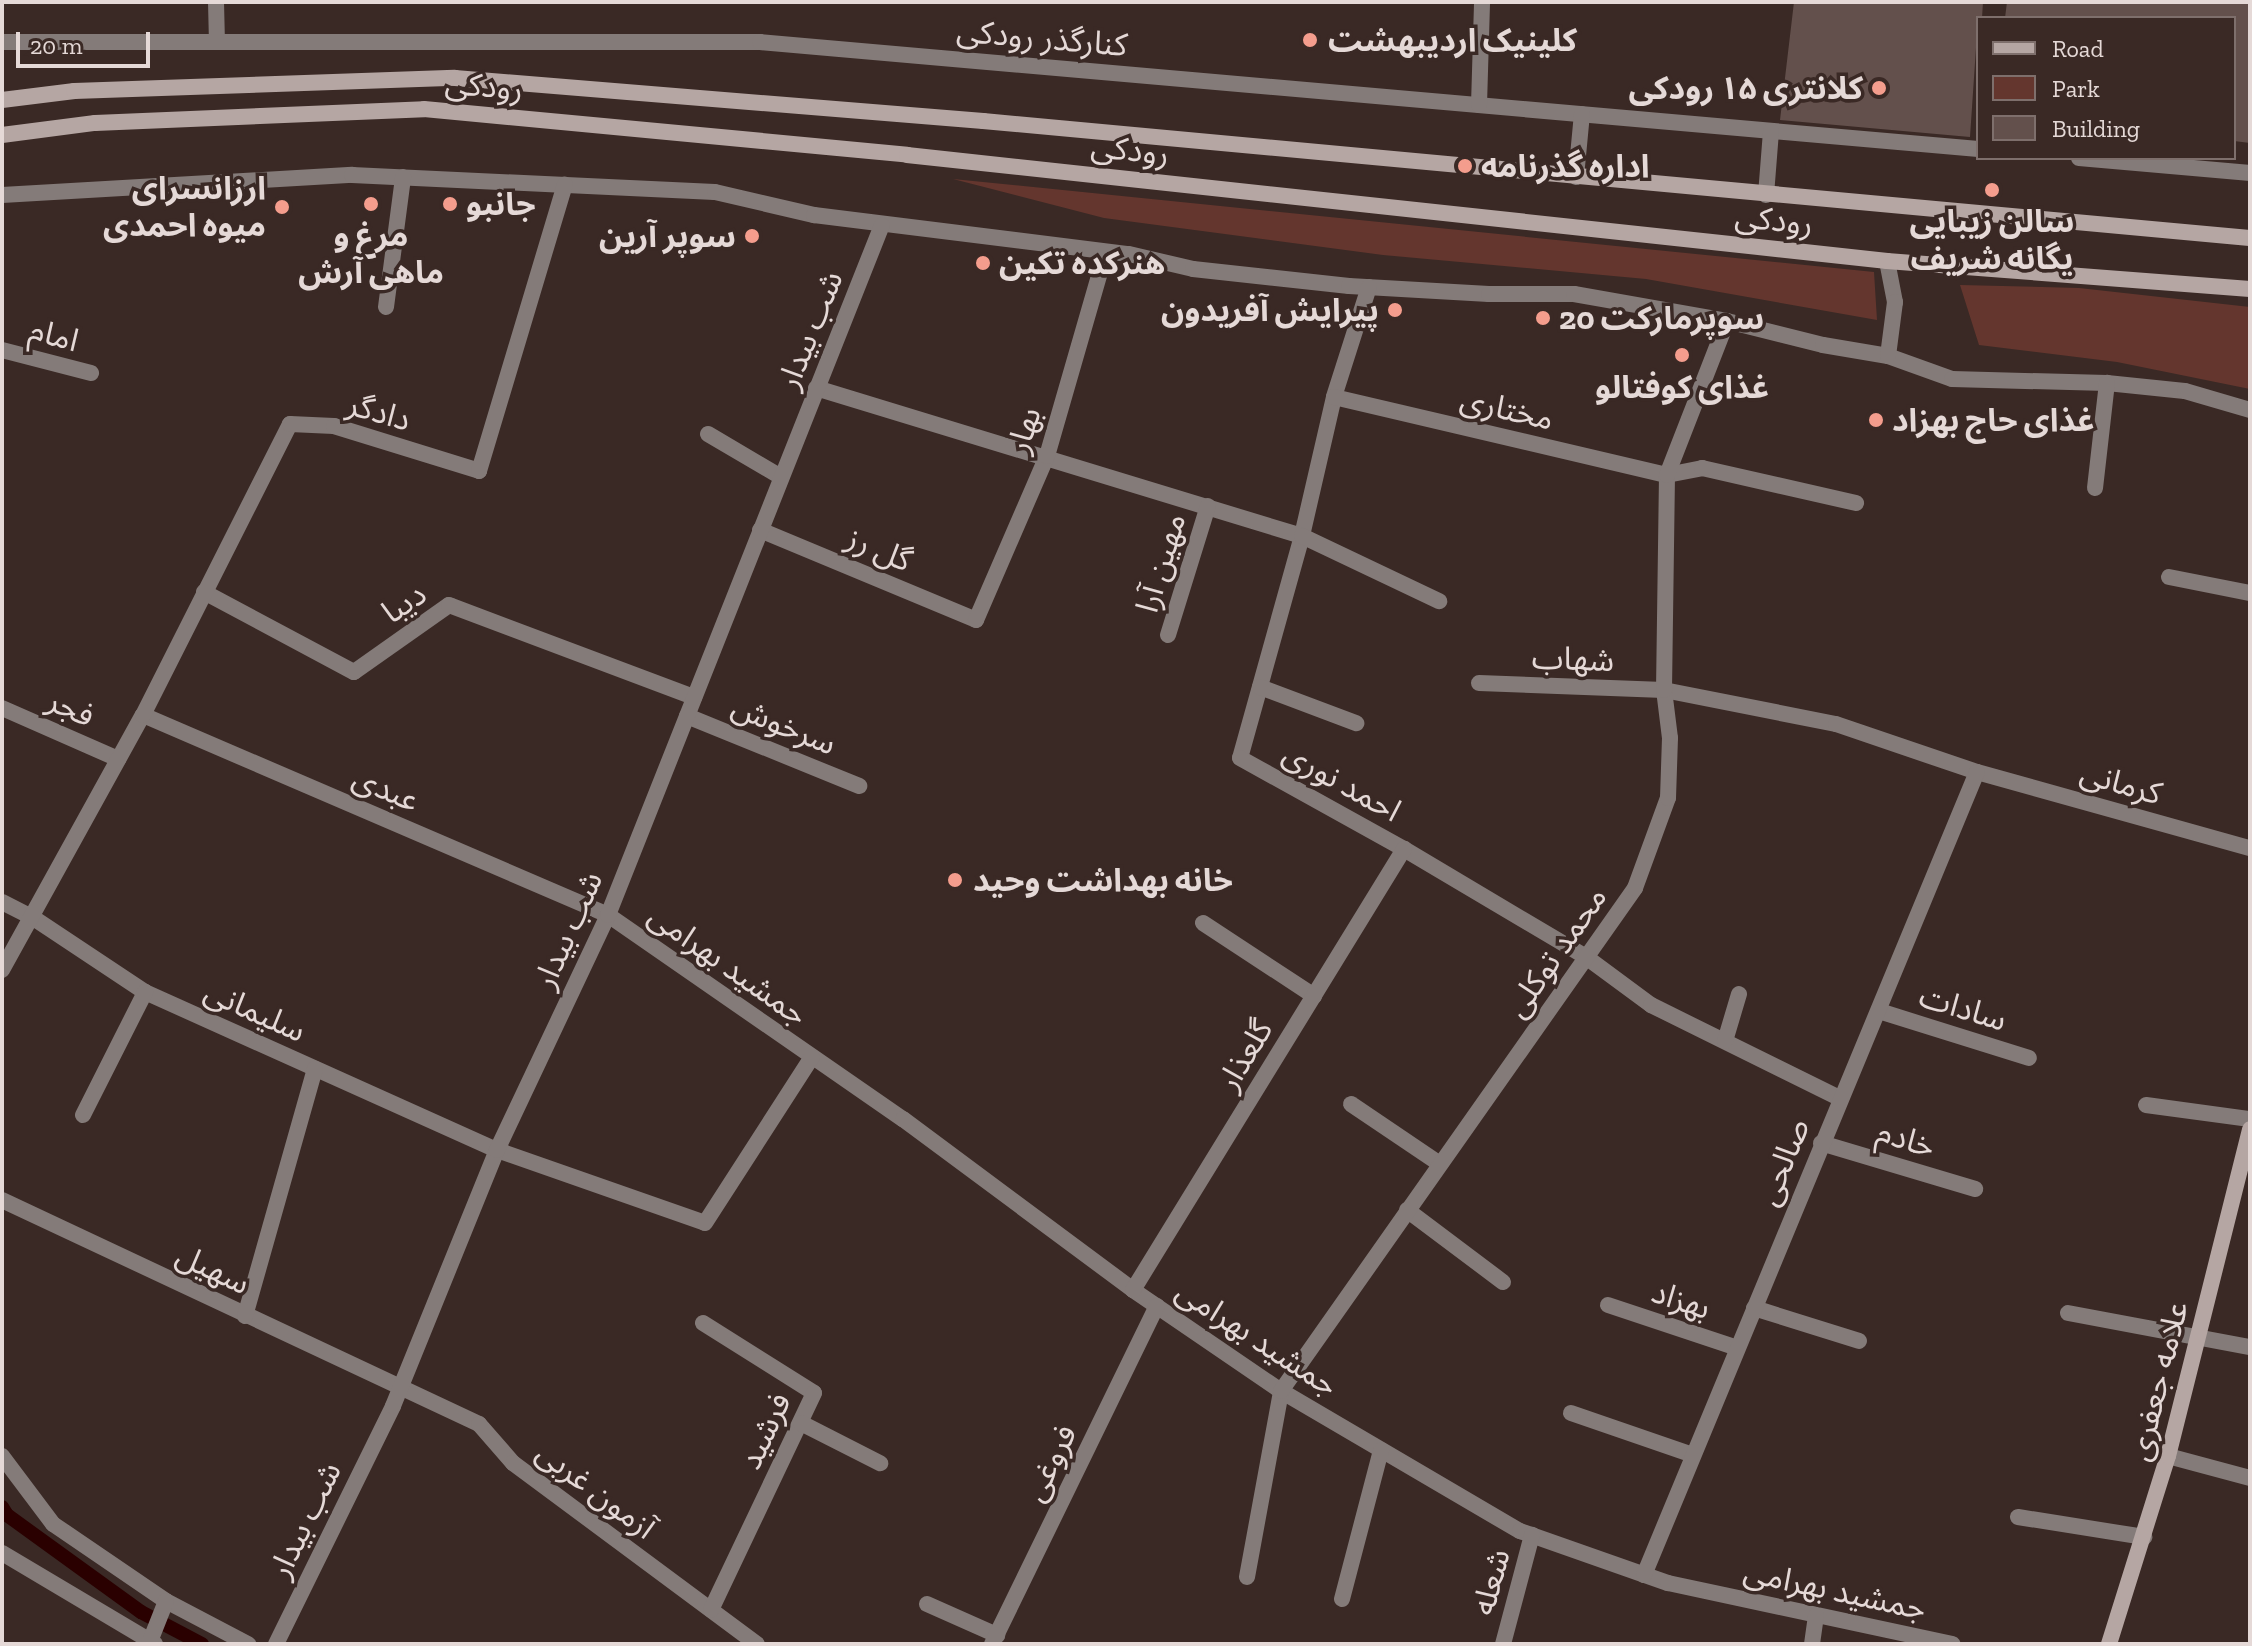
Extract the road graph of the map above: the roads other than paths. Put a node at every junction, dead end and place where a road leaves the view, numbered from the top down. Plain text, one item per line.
1 (216, 2) edge
2 (1482, 2) edge
3 (2, 42) edge
4 (217, 42) junction
5 (2, 100) edge
6 (1479, 105) junction
7 (1582, 114) junction
8 (1771, 131) junction
9 (2, 135) edge
10 (1976, 149) edge
11 (2102, 160) edge
12 (2250, 173) edge
13 (403, 177) junction
14 (1576, 177) junction
15 (565, 185) junction
16 (2, 195) edge
17 (1766, 195) junction
18 (882, 225) junction
19 (2250, 238) edge
20 (1106, 252) junction
21 (1887, 261) junction
22 (1369, 287) junction
23 (2250, 289) edge
24 (386, 307) dead end
25 (1727, 321) junction
26 (2, 350) edge
27 (1888, 356) junction
28 (91, 373) dead end
29 (2107, 383) junction
30 (816, 388) junction
31 (1334, 397) junction
32 (2250, 410) edge
33 (708, 434) dead end
34 (1047, 456) junction
35 (1667, 475) junction
36 (781, 477) junction
37 (2095, 488) dead end
38 (1856, 503) dead end
39 (1208, 506) junction
40 (760, 530) junction
41 (1302, 536) junction
42 (2169, 577) dead end
43 (204, 592) junction
44 (2250, 593) edge
45 (1439, 601) dead end
46 (976, 620) joint
47 (1168, 635) dead end
48 (1479, 683) dead end
49 (1260, 687) junction
50 (1664, 690) junction
51 (694, 697) junction
52 (2, 708) edge
53 (143, 715) junction
54 (687, 716) junction
55 (1356, 723) dead end
56 (118, 759) junction
57 (1977, 772) junction
58 (859, 786) dead end
59 (2250, 848) edge
60 (1404, 849) junction
61 (2, 902) edge
62 (608, 915) junction
63 (32, 917) junction
64 (1203, 923) dead end
65 (1586, 957) junction
66 (2, 970) edge
67 (145, 992) junction
68 (1739, 994) dead end
69 (1314, 996) junction
70 (1879, 1011) junction
71 (1725, 1041) junction
72 (812, 1057) junction
73 (2029, 1058) dead end
74 (315, 1069) junction
75 (1839, 1098) junction
76 (1351, 1104) dead end
77 (2146, 1105) dead end
78 (83, 1115) dead end
79 (2250, 1119) edge
80 (2250, 1129) edge
81 (1821, 1143) junction
82 (497, 1150) junction
83 (1440, 1164) junction
84 (1975, 1189) dead end
85 (2, 1200) edge
86 (1407, 1210) junction
87 (1503, 1282) dead end
88 (1133, 1290) junction
89 (1608, 1305) dead end
90 (1157, 1306) junction
91 (1754, 1308) junction
92 (2068, 1313) dead end
93 (245, 1316) junction
94 (703, 1323) dead end
95 (2198, 1337) junction
96 (1859, 1341) dead end
97 (2250, 1347) edge
98 (1737, 1348) junction
99 (399, 1389) junction
100 (1281, 1391) junction
101 (1571, 1413) dead end
102 (801, 1423) junction
103 (1381, 1450) junction
104 (1693, 1455) junction
105 (2, 1456) edge
106 (2168, 1456) junction
107 (880, 1463) dead end
108 (2250, 1478) edge
109 (2018, 1517) dead end
110 (1532, 1535) junction
111 (2144, 1537) junction
112 (2, 1553) edge
113 (1644, 1575) junction
114 (1247, 1577) dead end
115 (1342, 1599) dead end
116 (165, 1603) junction
117 (927, 1604) dead end
118 (711, 1610) junction
119 (1816, 1615) junction
120 (994, 1639) edge
121 (151, 1641) edge
122 (248, 1644) edge
123 (276, 1644) edge
124 (757, 1644) edge
125 (1503, 1644) edge
126 (1812, 1644) edge
127 (1953, 1644) edge
128 (2109, 1644) edge

1 - 4 street
2 - 6 street
3 - 4 street, کنارگذر رودکی
4 - 6 street, کنارگذر رودکی
5 - 14 main road, رودکی
6 - 7 street, کنارگذر رودکی
7 - 8 street, کنارگذر رودکی
7 - 14 street
8 - 10 street, کنارگذر رودکی
8 - 17 street
9 - 21 main road, رودکی
11 - 12 street
13 - 15 street
13 - 16 street
13 - 24 street
14 - 17 main road, رودکی
15 - 18 street
15 - 43 street, دادگر
17 - 19 main road, رودکی
18 - 20 street
18 - 30 street, شب بیدار
20 - 22 street
20 - 34 street, بهار
21 - 23 main road, رودکی
21 - 27 street
22 - 25 street
22 - 31 street, احمد نوری
25 - 27 street
25 - 35 street
26 - 28 street, امام
27 - 29 street
29 - 32 street
29 - 37 street
30 - 34 street
30 - 36 street, شب بیدار
31 - 35 street, مختاری
31 - 41 street, احمد نوری
33 - 36 street
34 - 39 street
34 - 46 street, بهار
35 - 38 street
35 - 50 street, محمد توکلی
36 - 40 street, شب بیدار
39 - 41 street
39 - 47 street, مهین آرا
40 - 46 street, گل رز
40 - 51 street, شب بیدار
41 - 45 street
41 - 49 street, احمد نوری
42 - 44 street
43 - 51 street, دیبا
43 - 53 street, دادگر
48 - 50 street, شهاب
49 - 55 street
49 - 60 street, احمد نوری
50 - 57 street, شهاب
50 - 65 street, محمد توکلی
51 - 54 street, شب بیدار
52 - 56 street, فجر
53 - 56 street, دادگر
53 - 62 street, عبدی
54 - 58 street, سرخوش
54 - 62 street, شب بیدار
56 - 63 street, دادگر
57 - 59 street, کرمانی
57 - 70 street, صالحی
60 - 65 street, احمد نوری
60 - 69 street, گلعذار
61 - 63 street, سلیمانی
62 - 72 street, جمشید بهرامی
62 - 82 street, شب بیدار
63 - 66 street, دادگر
63 - 67 street, سلیمانی
64 - 69 street
65 - 71 street, احمد نوری
65 - 83 street, محمد توکلی
67 - 74 street, سلیمانی
67 - 78 street
68 - 71 street
69 - 88 street, گلعذار
70 - 73 street, سادات
70 - 75 street, صالحی
71 - 75 street, احمد نوری
72 - 82 street, سلیمانی
72 - 88 street, جمشید بهرامی
74 - 82 street, سلیمانی
74 - 93 street
75 - 81 street, صالحی
76 - 83 street
77 - 79 street
80 - 95 main road, علامه جعفری
81 - 84 street, خادم
81 - 91 street, صالحی
82 - 99 street, شب بیدار
83 - 86 street, محمد توکلی
85 - 93 street, سهیل
86 - 87 street
86 - 100 street, محمد توکلی
88 - 90 street, جمشید بهرامی
89 - 98 street, بهزاد
90 - 100 street, جمشید بهرامی
90 - 120 street, فروغی
91 - 96 street
91 - 98 street, صالحی
92 - 95 street
93 - 99 street, سهیل
94 - 102 street, فرشید
95 - 97 street
95 - 106 main road, علامه جعفری
98 - 104 street, صالحی
99 - 118 street, آزمون غربی
99 - 123 street, شب بیدار
100 - 103 street, جمشید بهرامی
100 - 114 street
101 - 104 street
102 - 107 street
102 - 118 street, فرشید
103 - 110 street, جمشید بهرامی
103 - 115 street
104 - 113 street, صالحی
105 - 116 street
106 - 108 street
106 - 111 main road, علامه جعفری
109 - 111 street
110 - 113 street, جمشید بهرامی
110 - 125 street, شعله
111 - 128 main road, علامه جعفری
112 - 121 street
113 - 119 street, جمشید بهرامی
116 - 121 street
116 - 122 street
117 - 120 street
118 - 124 street, آزمون غربی
119 - 126 street
119 - 127 street, جمشید بهرامی

